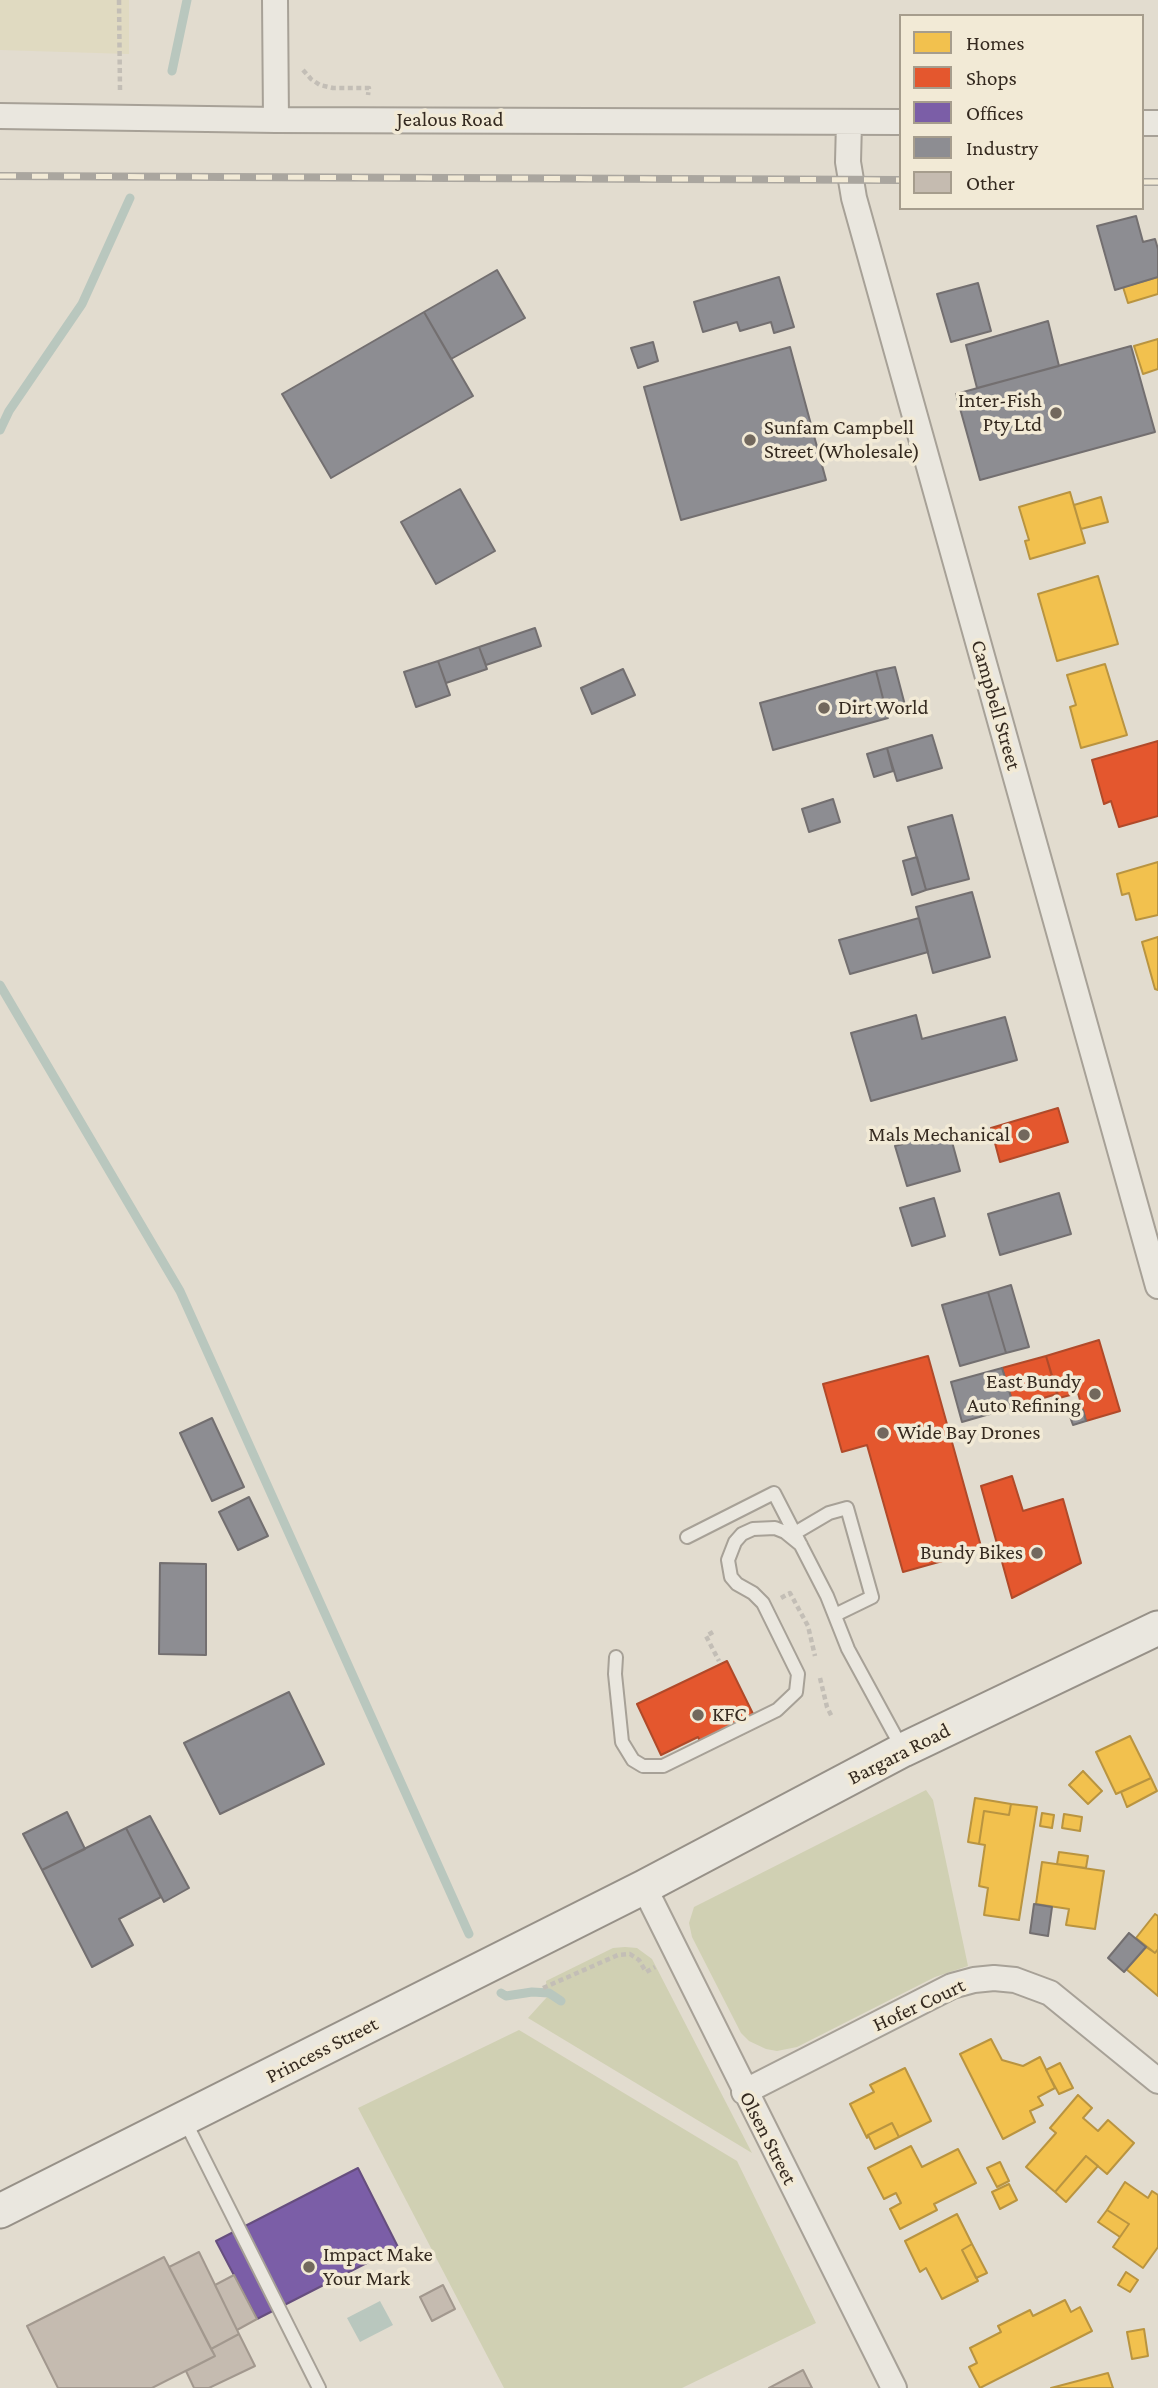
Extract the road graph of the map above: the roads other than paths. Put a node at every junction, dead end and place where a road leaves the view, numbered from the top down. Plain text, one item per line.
1 (275, 0) edge
2 (0, 116) edge
3 (276, 120) junction
4 (849, 122) junction
5 (899, 122) edge
6 (1158, 1286) edge
7 (687, 1537) dead end
8 (798, 1539) junction
9 (835, 1615) junction
10 (1158, 1628) edge
11 (616, 1657) dead end
12 (903, 1750) junction
13 (643, 1887) junction
14 (1158, 2081) edge
15 (744, 2092) junction
16 (184, 2119) junction
17 (0, 2211) edge
18 (319, 2388) edge
19 (894, 2388) edge

1 - 3 street
2 - 3 street, Jealous Road
3 - 4 street, Jealous Road
4 - 5 street, Jealous Road
4 - 6 street, Campbell Street
7 - 8 lane
8 - 9 lane
8 - 9 lane
8 - 11 lane
9 - 12 lane
10 - 12 main road, Bargara Road
12 - 13 main road, Bargara Road
13 - 15 street, Olsen Street
13 - 16 main road, Princess Street
14 - 15 street, Hofer Court
15 - 19 street, Olsen Street
16 - 17 main road, Princess Street
16 - 18 lane

